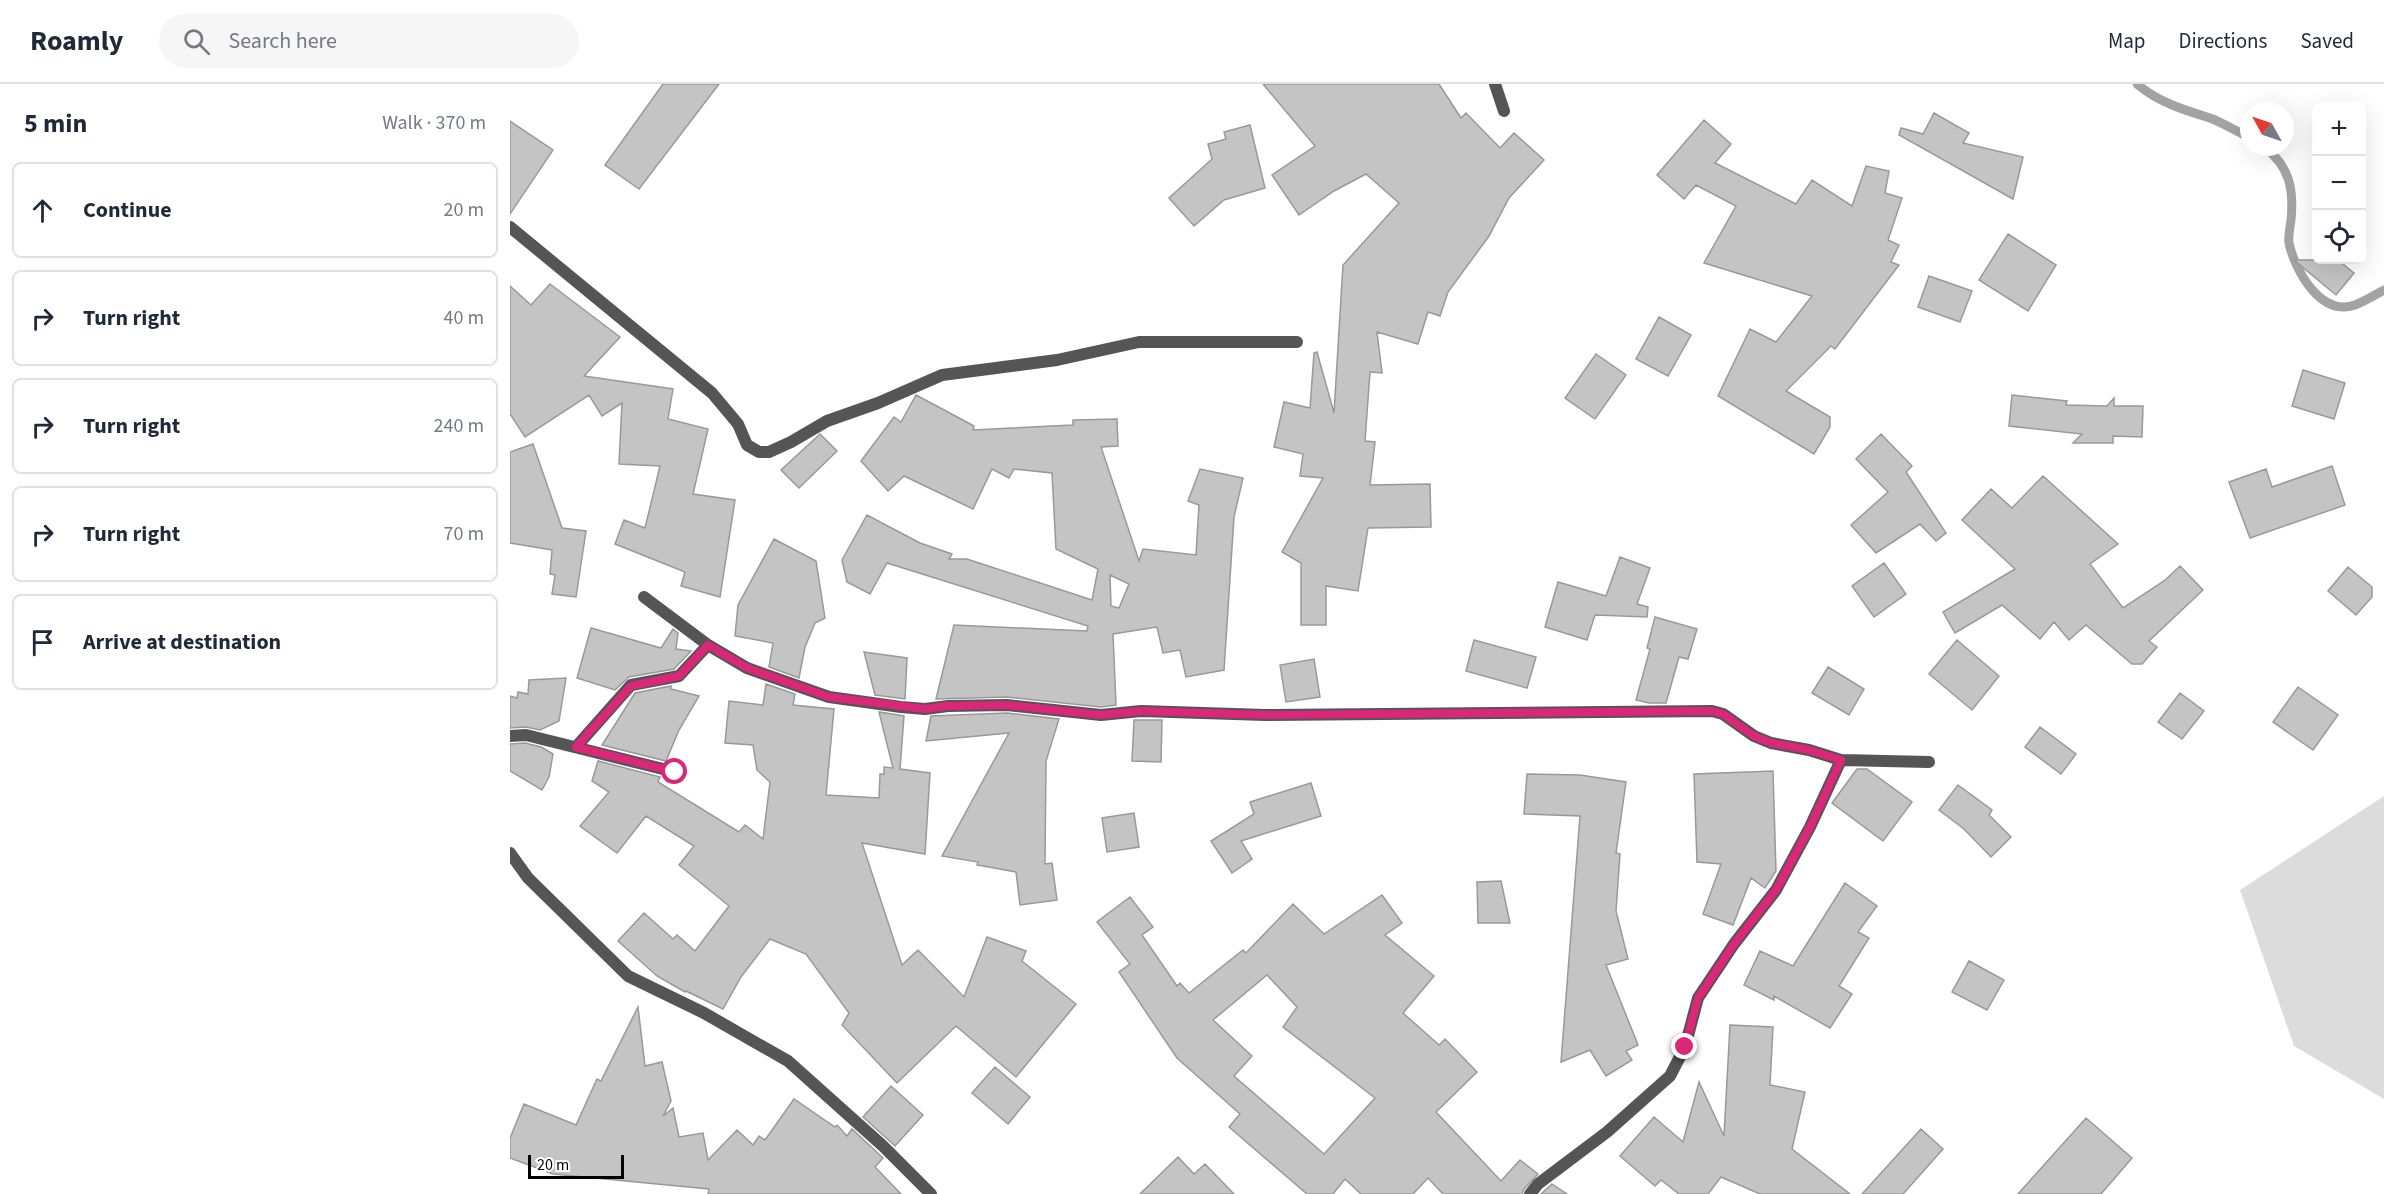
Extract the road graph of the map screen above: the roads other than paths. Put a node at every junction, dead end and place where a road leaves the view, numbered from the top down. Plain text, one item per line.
1 (1495, 84) edge
2 (1504, 111) dead end
3 (510, 227) edge
4 (1297, 342) dead end
5 (644, 597) dead end
6 (708, 645) junction
7 (510, 736) edge
8 (576, 747) junction
9 (1841, 760) junction
10 (1929, 762) dead end
11 (675, 772) dead end
12 (510, 853) edge
13 (931, 1194) edge
14 (1530, 1194) edge

1 - 2 street
3 - 4 street
5 - 6 street
6 - 8 street
6 - 9 street
7 - 8 street
8 - 11 street
9 - 10 street
9 - 14 street
12 - 13 street

